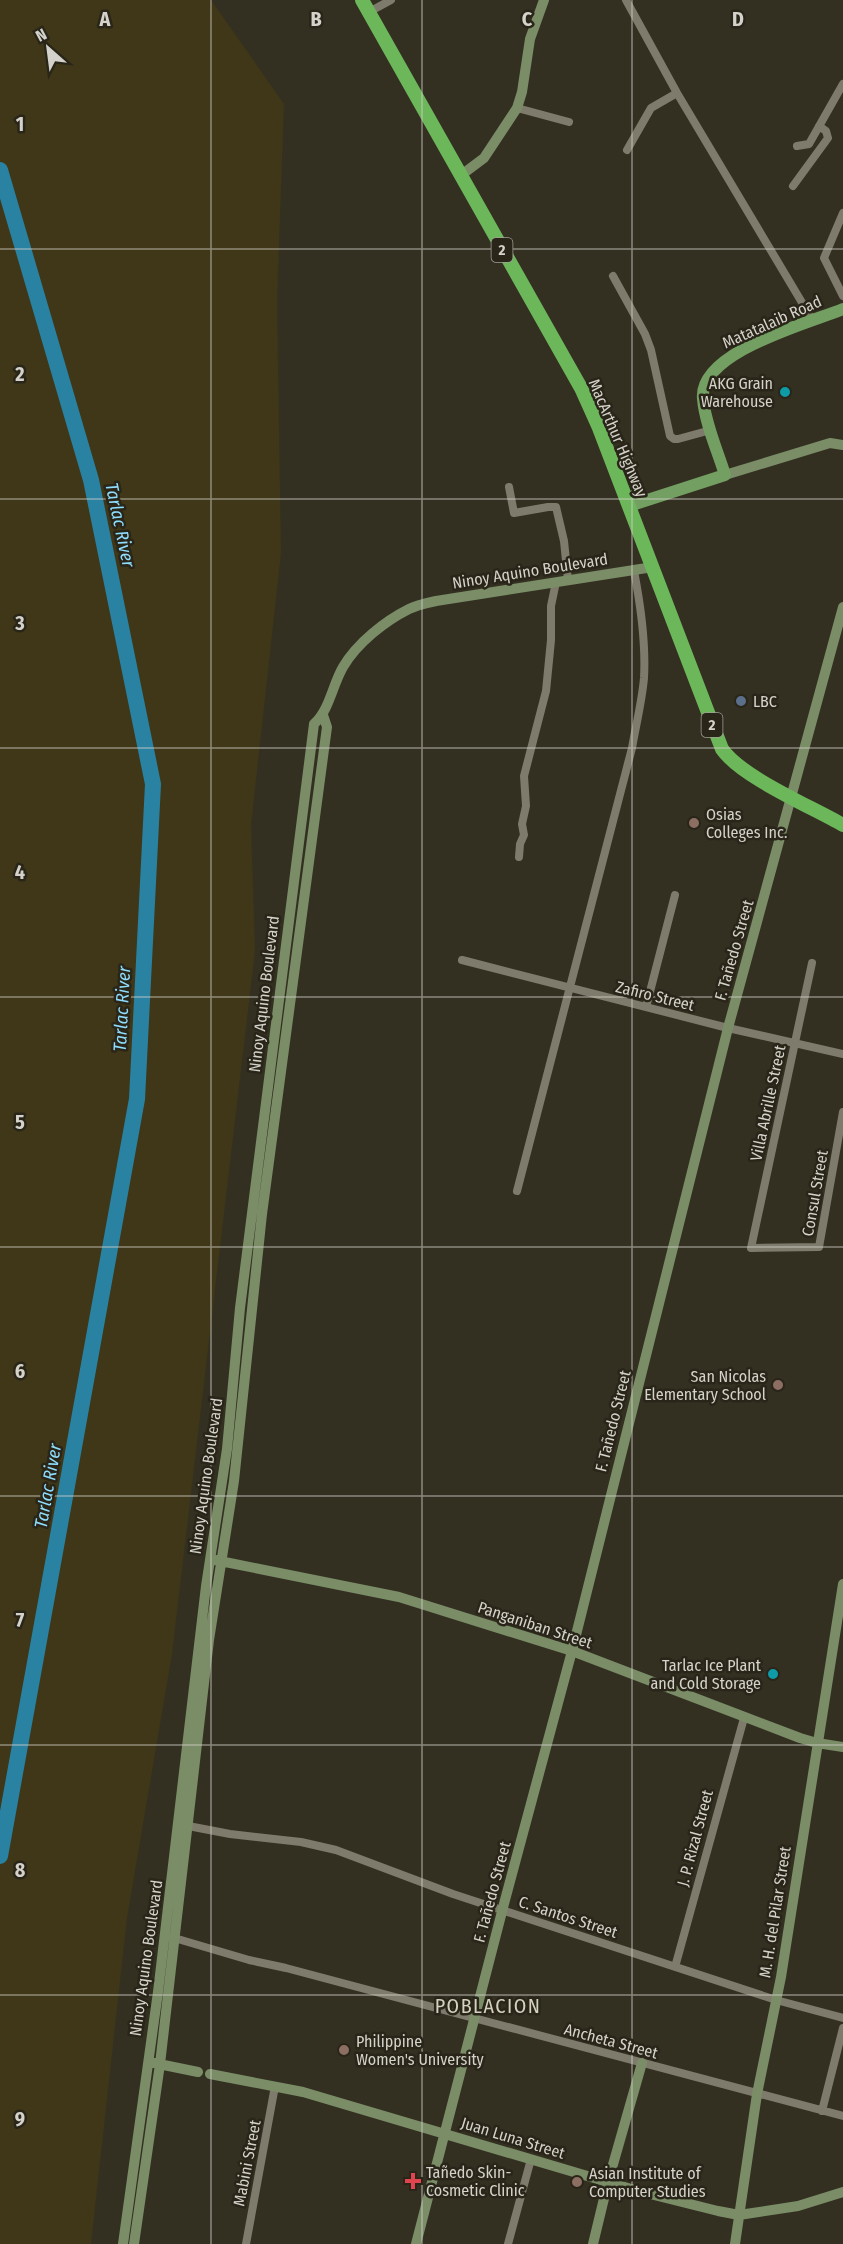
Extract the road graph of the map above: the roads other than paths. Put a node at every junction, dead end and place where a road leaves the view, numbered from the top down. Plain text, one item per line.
1 (391, 0) edge
2 (544, 0) edge
3 (626, 0) edge
4 (366, 6) edge
5 (843, 84) edge
6 (677, 93) junction
7 (517, 108) junction
8 (569, 122) dead end
9 (819, 126) junction
10 (797, 146) dead end
11 (627, 150) dead end
12 (460, 176) junction
13 (793, 186) dead end
14 (843, 213) edge
15 (613, 276) dead end
16 (843, 296) edge
17 (843, 309) edge
18 (813, 321) junction
19 (711, 430) junction
20 (843, 445) edge
21 (725, 475) junction
22 (508, 487) dead end
23 (629, 506) junction
24 (653, 567) junction
25 (634, 571) junction
26 (562, 581) junction
27 (843, 607) edge
28 (793, 797) junction
29 (843, 825) edge
30 (519, 857) dead end
31 (675, 895) dead end
32 (462, 960) dead end
33 (812, 963) dead end
34 (571, 988) junction
35 (646, 1007) junction
36 (728, 1028) junction
37 (795, 1043) junction
38 (843, 1054) edge
39 (843, 1112) edge
40 (517, 1191) dead end
41 (750, 1248) joint
42 (215, 1560) junction
43 (843, 1584) edge
44 (572, 1651) junction
45 (744, 1718) junction
46 (817, 1743) junction
47 (843, 1747) edge
48 (184, 1825) junction
49 (502, 1910) junction
50 (169, 1936) junction
51 (675, 1966) junction
52 (776, 2000) junction
53 (476, 2018) junction
54 (843, 2018) edge
55 (843, 2028) edge
56 (147, 2062) junction
57 (642, 2063) junction
58 (160, 2064) junction
59 (198, 2072) dead end
60 (210, 2074) dead end
61 (275, 2086) junction
62 (757, 2094) junction
63 (822, 2111) junction
64 (843, 2116) edge
65 (444, 2133) junction
66 (531, 2159) junction
67 (608, 2182) junction
68 (843, 2192) edge
69 (739, 2215) junction
70 (123, 2244) edge
71 (134, 2244) edge
72 (246, 2244) edge
73 (416, 2244) edge
74 (508, 2244) edge
75 (593, 2244) edge
76 (735, 2244) edge

1 - 4 street
2 - 7 main road
3 - 6 street
4 - 12 highway, MacArthur Highway / 2
5 - 9 street
6 - 11 street
6 - 18 street
7 - 8 street
7 - 12 main road
9 - 10 street
9 - 13 street
12 - 23 highway, MacArthur Highway / 2
14 - 16 street
15 - 19 street
17 - 18 main road, Matatalaib Road
18 - 19 main road, Matatalaib Road
19 - 21 main road, Matatalaib Road
20 - 21 main road
21 - 23 main road
22 - 26 street
23 - 24 highway, MacArthur Highway / 2
24 - 25 main road, Ninoy Aquino Boulevard
24 - 28 highway, MacArthur Highway / 2
25 - 26 main road, Ninoy Aquino Boulevard
25 - 34 street
26 - 30 street
26 - 42 main road, Ninoy Aquino Boulevard
27 - 28 main road, F. Tañedo Street
28 - 29 highway, MacArthur Highway / 2
28 - 36 main road, F. Tañedo Street
31 - 35 street
32 - 34 street, Zafiro Street
33 - 37 street, Villa Abrille Street
34 - 35 street, Zafiro Street
34 - 40 street
35 - 36 street, Zafiro Street
36 - 37 street, Zafiro Street
36 - 44 main road, F. Tañedo Street
37 - 38 street, Zafiro Street
37 - 41 street, Villa Abrille Street
39 - 41 street, Consul Street
42 - 44 main road, Panganiban Street
42 - 48 main road, Ninoy Aquino Boulevard
43 - 46 main road, M. H. del Pilar Street
44 - 45 main road, Panganiban Street
44 - 49 main road, F. Tañedo Street
45 - 46 main road, Panganiban Street
45 - 51 street, J. P. Rizal Street
46 - 47 main road, Panganiban Street
46 - 52 main road, M. H. del Pilar Street
48 - 49 street, C. Santos Street
48 - 50 main road, Ninoy Aquino Boulevard
49 - 51 street, C. Santos Street
49 - 53 main road, F. Tañedo Street
50 - 53 street, Ancheta Street
50 - 56 main road, Ninoy Aquino Boulevard
50 - 58 main road, Ninoy Aquino Boulevard
51 - 52 street, C. Santos Street
52 - 54 street, C. Santos Street
52 - 62 main road, M. H. del Pilar Street
53 - 57 street, Ancheta Street
53 - 65 main road, F. Tañedo Street
55 - 63 street
56 - 58 main road
56 - 70 main road, Ninoy Aquino Boulevard
57 - 62 street, Ancheta Street
57 - 67 main road
58 - 59 main road
58 - 71 main road, Ninoy Aquino Boulevard
60 - 61 main road, Juan Luna Street
61 - 65 main road, Juan Luna Street
61 - 72 street, Mabini Street
62 - 63 street, Ancheta Street
62 - 69 main road, M. H. del Pilar Street
63 - 64 street, Ancheta Street
65 - 66 main road, Juan Luna Street
65 - 73 main road, F. Tañedo Street
66 - 67 main road, Juan Luna Street
66 - 74 street
67 - 69 main road, Juan Luna Street
67 - 75 main road
68 - 69 main road, Juan Luna Street
69 - 76 main road, M. H. del Pilar Street

